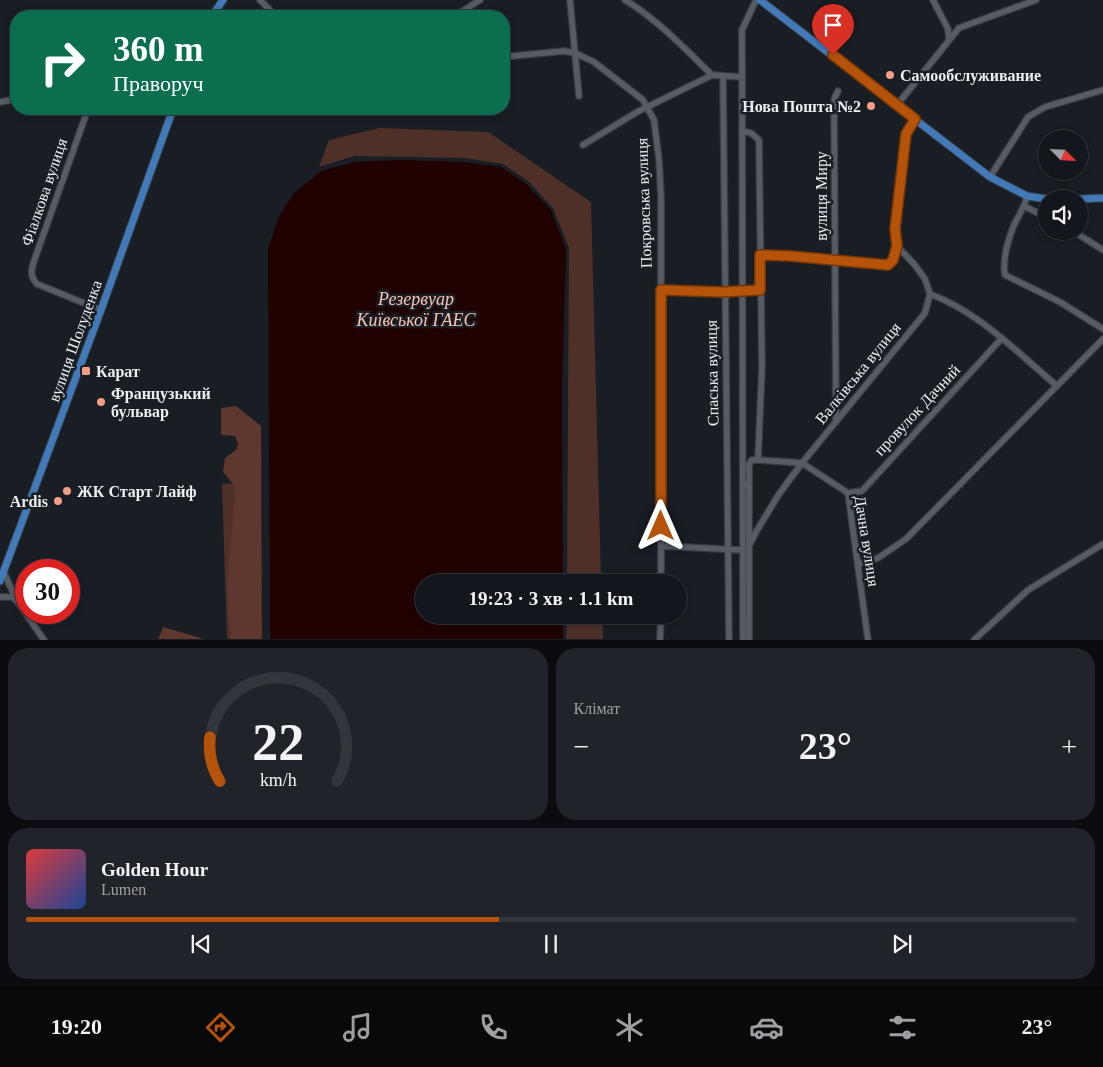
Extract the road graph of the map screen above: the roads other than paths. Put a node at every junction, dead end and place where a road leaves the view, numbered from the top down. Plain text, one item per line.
1 (260, 0) edge
2 (480, 0) edge
3 (570, 0) edge
4 (625, 0) edge
5 (756, 0) edge
6 (760, 0) edge
7 (933, 0) edge
8 (1036, 0) edge
9 (270, 10) edge
10 (464, 10) edge
11 (949, 39) junction
12 (575, 53) junction
13 (510, 56) edge
14 (712, 75) junction
15 (723, 76) junction
16 (742, 78) junction
17 (1103, 90) edge
18 (838, 91) dead end
19 (579, 96) dead end
20 (897, 105) junction
21 (648, 107) junction
22 (86, 115) edge
23 (171, 115) edge
24 (915, 119) junction
25 (742, 131) junction
26 (583, 144) dead end
27 (990, 177) junction
28 (1027, 196) junction
29 (1038, 198) edge
30 (1103, 198) edge
31 (1088, 199) edge
32 (1024, 206) junction
33 (1038, 213) edge
34 (1087, 240) edge
35 (897, 246) junction
36 (1103, 250) edge
37 (760, 255) junction
38 (834, 260) junction
39 (661, 290) junction
40 (760, 290) junction
41 (724, 292) junction
42 (743, 292) junction
43 (930, 294) junction
44 (102, 310) junction
45 (1103, 329) edge
46 (1002, 338) junction
47 (1103, 339) edge
48 (1057, 386) junction
49 (836, 422) junction
50 (758, 460) junction
51 (802, 463) junction
52 (746, 485) junction
53 (848, 493) junction
54 (1103, 544) edge
55 (661, 546) junction
56 (749, 546) junction
57 (728, 549) junction
58 (743, 550) junction
59 (858, 564) junction
60 (4, 573) junction
61 (661, 574) edge
62 (0, 581) edge
63 (0, 597) edge
64 (15, 597) edge
65 (15, 599) edge
66 (33, 624) edge
67 (661, 624) edge
68 (44, 640) edge
69 (660, 640) edge
70 (729, 640) edge
71 (743, 640) edge
72 (750, 640) edge
73 (868, 640) edge
74 (974, 640) edge

1 - 9 street
2 - 10 street
3 - 12 street
4 - 14 street
5 - 16 street, Спаська вулиця
6 - 20 main road
7 - 11 street
8 - 11 street
11 - 20 street
12 - 13 street, Покровська вулиця
12 - 19 street
12 - 21 street, Покровська вулиця
14 - 15 street
14 - 21 street
15 - 16 street
15 - 41 street, Спаська вулиця
16 - 25 street, Спаська вулиця
17 - 27 street
18 - 38 street, вулиця Миру
20 - 24 main road
21 - 26 street
21 - 39 street, Покровська вулиця
22 - 44 street, Фіалкова вулиця
23 - 44 main road, вулиця Шолуденка
24 - 27 main road
24 - 35 street
25 - 37 street
25 - 42 street, Спаська вулиця
27 - 28 main road
28 - 29 main road
28 - 32 street
30 - 31 main road
32 - 33 street
32 - 45 street
34 - 36 street
35 - 38 street
35 - 43 street
37 - 38 street
37 - 40 street
38 - 49 street, вулиця Миру
39 - 41 street
39 - 55 street, Покровська вулиця
40 - 42 street
40 - 50 street
41 - 42 street
41 - 57 street, Спаська вулиця
42 - 52 street, Спаська вулиця
43 - 46 street
43 - 49 street, Валківська вулиця
44 - 60 main road, вулиця Шолуденка
46 - 48 street
46 - 53 street, провулок Дачний
47 - 48 street
48 - 59 street
49 - 51 street, Валківська вулиця
50 - 51 street, Дачна вулиця
50 - 52 street
51 - 53 street, Дачна вулиця
51 - 56 street, Валківська вулиця
52 - 56 street
52 - 58 street, Спаська вулиця
53 - 59 street, Дачна вулиця
54 - 74 street
55 - 57 street
55 - 61 street, Покровська вулиця
56 - 72 street
57 - 58 street
57 - 70 street, Спаська вулиця
58 - 71 street, Спаська вулиця
59 - 73 street, Дачна вулиця
60 - 62 main road, вулиця Шолуденка
60 - 64 street
63 - 65 street
66 - 68 street
67 - 69 street

